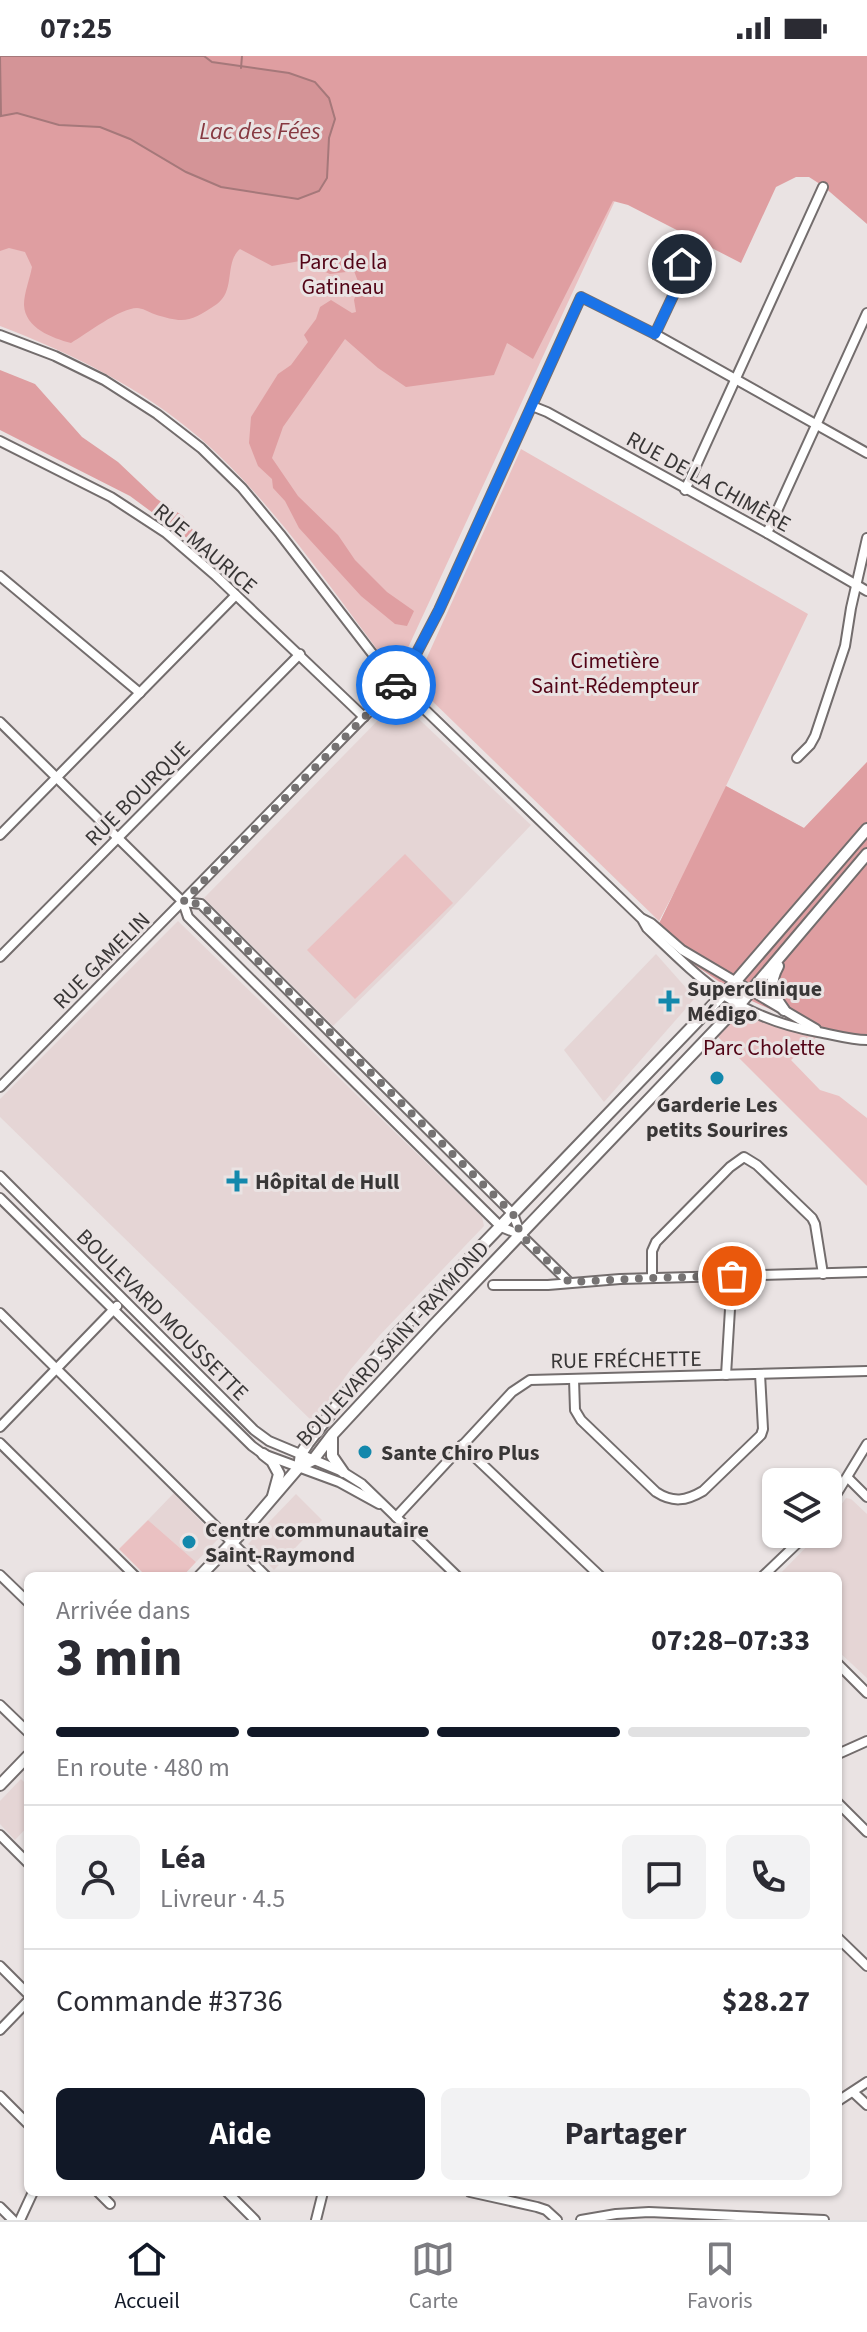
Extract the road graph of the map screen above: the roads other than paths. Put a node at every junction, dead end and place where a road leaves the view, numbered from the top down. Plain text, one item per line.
1 (823, 187) dead end
2 (682, 249) dead end
3 (867, 313) edge
4 (655, 334) junction
5 (0, 335) edge
6 (736, 380) junction
7 (532, 406) junction
8 (816, 424) junction
9 (0, 441) edge
10 (867, 453) edge
11 (685, 490) junction
12 (767, 533) junction
13 (867, 538) edge
14 (0, 576) edge
15 (856, 585) junction
16 (867, 591) edge
17 (236, 595) junction
18 (300, 654) junction
19 (397, 683) junction
20 (140, 693) junction
21 (364, 717) junction
22 (1, 726) edge
23 (797, 758) dead end
24 (56, 779) junction
25 (867, 829) edge
26 (0, 835) edge
27 (118, 839) junction
28 (867, 854) edge
29 (183, 902) junction
30 (642, 919) junction
31 (786, 951) junction
32 (0, 957) edge
33 (735, 982) junction
34 (750, 992) junction
35 (722, 994) junction
36 (739, 1005) junction
37 (784, 1010) junction
38 (821, 1033) junction
39 (867, 1040) edge
40 (0, 1087) edge
41 (0, 1176) edge
42 (0, 1198) edge
43 (513, 1214) junction
44 (501, 1227) junction
45 (521, 1235) junction
46 (867, 1272) edge
47 (823, 1274) junction
48 (732, 1276) junction
49 (652, 1278) junction
50 (569, 1282) junction
51 (493, 1285) dead end
52 (123, 1299) junction
53 (114, 1309) junction
54 (0, 1313) edge
55 (57, 1368) junction
56 (867, 1371) edge
57 (760, 1374) junction
58 (726, 1375) junction
59 (574, 1379) junction
60 (0, 1427) edge
61 (332, 1435) junction
62 (0, 1443) edge
63 (867, 1444) edge
64 (462, 1445) junction
65 (263, 1454) junction
66 (301, 1454) junction
67 (313, 1460) junction
68 (299, 1467) junction
69 (343, 1472) junction
70 (848, 1478) junction
71 (842, 1487) edge
72 (867, 1497) edge
73 (273, 1498) junction
74 (387, 1508) junction
75 (396, 1517) junction
76 (233, 1542) junction
77 (792, 1548) edge
78 (131, 1572) edge
79 (204, 1572) edge
80 (262, 1572) edge
81 (450, 1572) edge
82 (596, 1572) edge
83 (767, 1572) edge
84 (0, 1575) edge
85 (24, 1598) edge
86 (842, 1668) edge
87 (867, 1693) edge
88 (0, 1705) edge
89 (24, 1728) edge
90 (867, 1741) edge
91 (842, 1752) edge
92 (24, 1760) edge
93 (0, 1785) edge
94 (842, 1807) edge
95 (867, 1832) edge
96 (0, 1835) edge
97 (24, 1859) edge
98 (842, 1942) edge
99 (0, 1966) edge
100 (867, 1966) edge
101 (24, 1990) edge
102 (24, 2005) edge
103 (0, 2030) edge
104 (867, 2082) edge
105 (853, 2092) junction
106 (0, 2096) edge
107 (842, 2099) edge
108 (867, 2105) edge
109 (24, 2120) edge
110 (31, 2196) edge
111 (102, 2196) edge
112 (231, 2196) edge
113 (322, 2196) edge
114 (488, 2196) edge
115 (110, 2204) dead end
116 (0, 2207) edge
117 (13, 2220) edge
118 (20, 2220) edge
119 (255, 2220) edge
120 (316, 2220) edge
121 (557, 2220) edge
122 (581, 2220) edge
123 (824, 2220) edge

1 - 6 street
2 - 4 street
3 - 8 street
4 - 6 street
4 - 7 street, RUE GAMELIN
5 - 19 street
6 - 8 street
6 - 11 street
7 - 11 street, RUE DE LA CHIMÈRE
7 - 19 street, RUE GAMELIN
8 - 10 street
8 - 12 street
9 - 17 street, RUE MAURICE
11 - 12 street, RUE DE LA CHIMÈRE
12 - 15 street, RUE DE LA CHIMÈRE
13 - 15 street
14 - 20 street
15 - 16 street, RUE DE LA CHIMÈRE
15 - 23 street
17 - 18 street, RUE MAURICE
17 - 20 street
18 - 21 street, RUE MAURICE
18 - 27 street, RUE BOURQUE
19 - 21 street, RUE GAMELIN
19 - 30 street
20 - 24 street
21 - 29 street, RUE GAMELIN
22 - 24 street
24 - 26 street
24 - 27 street
25 - 33 main road, BOULEVARD SAINT-RAYMOND
27 - 29 street
27 - 32 street, RUE BOURQUE
28 - 31 main road, BOULEVARD SAINT-RAYMOND
29 - 40 street, RUE GAMELIN
29 - 43 street
29 - 44 street
30 - 33 street
30 - 35 street
31 - 34 main road, BOULEVARD SAINT-RAYMOND
31 - 37 main road
33 - 34 street
33 - 35 main road, BOULEVARD SAINT-RAYMOND
34 - 36 main road, BOULEVARD SAINT-RAYMOND
34 - 37 street
35 - 36 street
35 - 43 main road, BOULEVARD SAINT-RAYMOND
36 - 38 street
36 - 45 main road, BOULEVARD SAINT-RAYMOND
37 - 38 street
38 - 39 street
41 - 52 street, BOULEVARD MOUSSETTE
42 - 53 street, BOULEVARD MOUSSETTE
43 - 44 main road, BOULEVARD SAINT-RAYMOND
43 - 45 street
44 - 45 street
44 - 66 main road, BOULEVARD SAINT-RAYMOND
45 - 50 street
45 - 61 main road, BOULEVARD SAINT-RAYMOND
46 - 47 street
47 - 48 street
47 - 49 street
48 - 49 street
48 - 58 street
49 - 50 street
50 - 51 street
52 - 53 street
52 - 66 street, BOULEVARD MOUSSETTE
53 - 55 street
53 - 65 street, BOULEVARD MOUSSETTE
54 - 55 street
55 - 60 street
55 - 76 street
56 - 57 street, RUE FRÉCHETTE
57 - 58 street, RUE FRÉCHETTE
57 - 59 street
58 - 59 street, RUE FRÉCHETTE
59 - 64 street, RUE FRÉCHETTE
61 - 67 main road, BOULEVARD SAINT-RAYMOND
61 - 69 main road
62 - 78 street
63 - 70 street
64 - 75 street, RUE FRÉCHETTE
64 - 82 street
65 - 68 street, BOULEVARD MOUSSETTE
65 - 73 main road
66 - 67 street, BOULEVARD MOUSSETTE
66 - 68 main road, BOULEVARD SAINT-RAYMOND
67 - 68 main road, BOULEVARD SAINT-RAYMOND
67 - 69 street, BOULEVARD MOUSSETTE
68 - 73 main road, BOULEVARD SAINT-RAYMOND
68 - 74 street, BOULEVARD MOUSSETTE
69 - 74 street, BOULEVARD MOUSSETTE
70 - 71 street
70 - 72 street
73 - 76 main road, BOULEVARD SAINT-RAYMOND
74 - 75 street
75 - 81 street
76 - 79 main road, BOULEVARD SAINT-RAYMOND
76 - 80 street
77 - 83 street
84 - 85 street
86 - 87 street
88 - 89 street
90 - 91 street
92 - 93 main road
94 - 95 street
96 - 97 street
98 - 100 street
99 - 101 street
102 - 103 street
104 - 105 street
105 - 107 street
105 - 108 street
106 - 109 street
110 - 118 street
111 - 115 street
112 - 119 street
113 - 120 street
114 - 121 street
116 - 117 street
122 - 123 street

